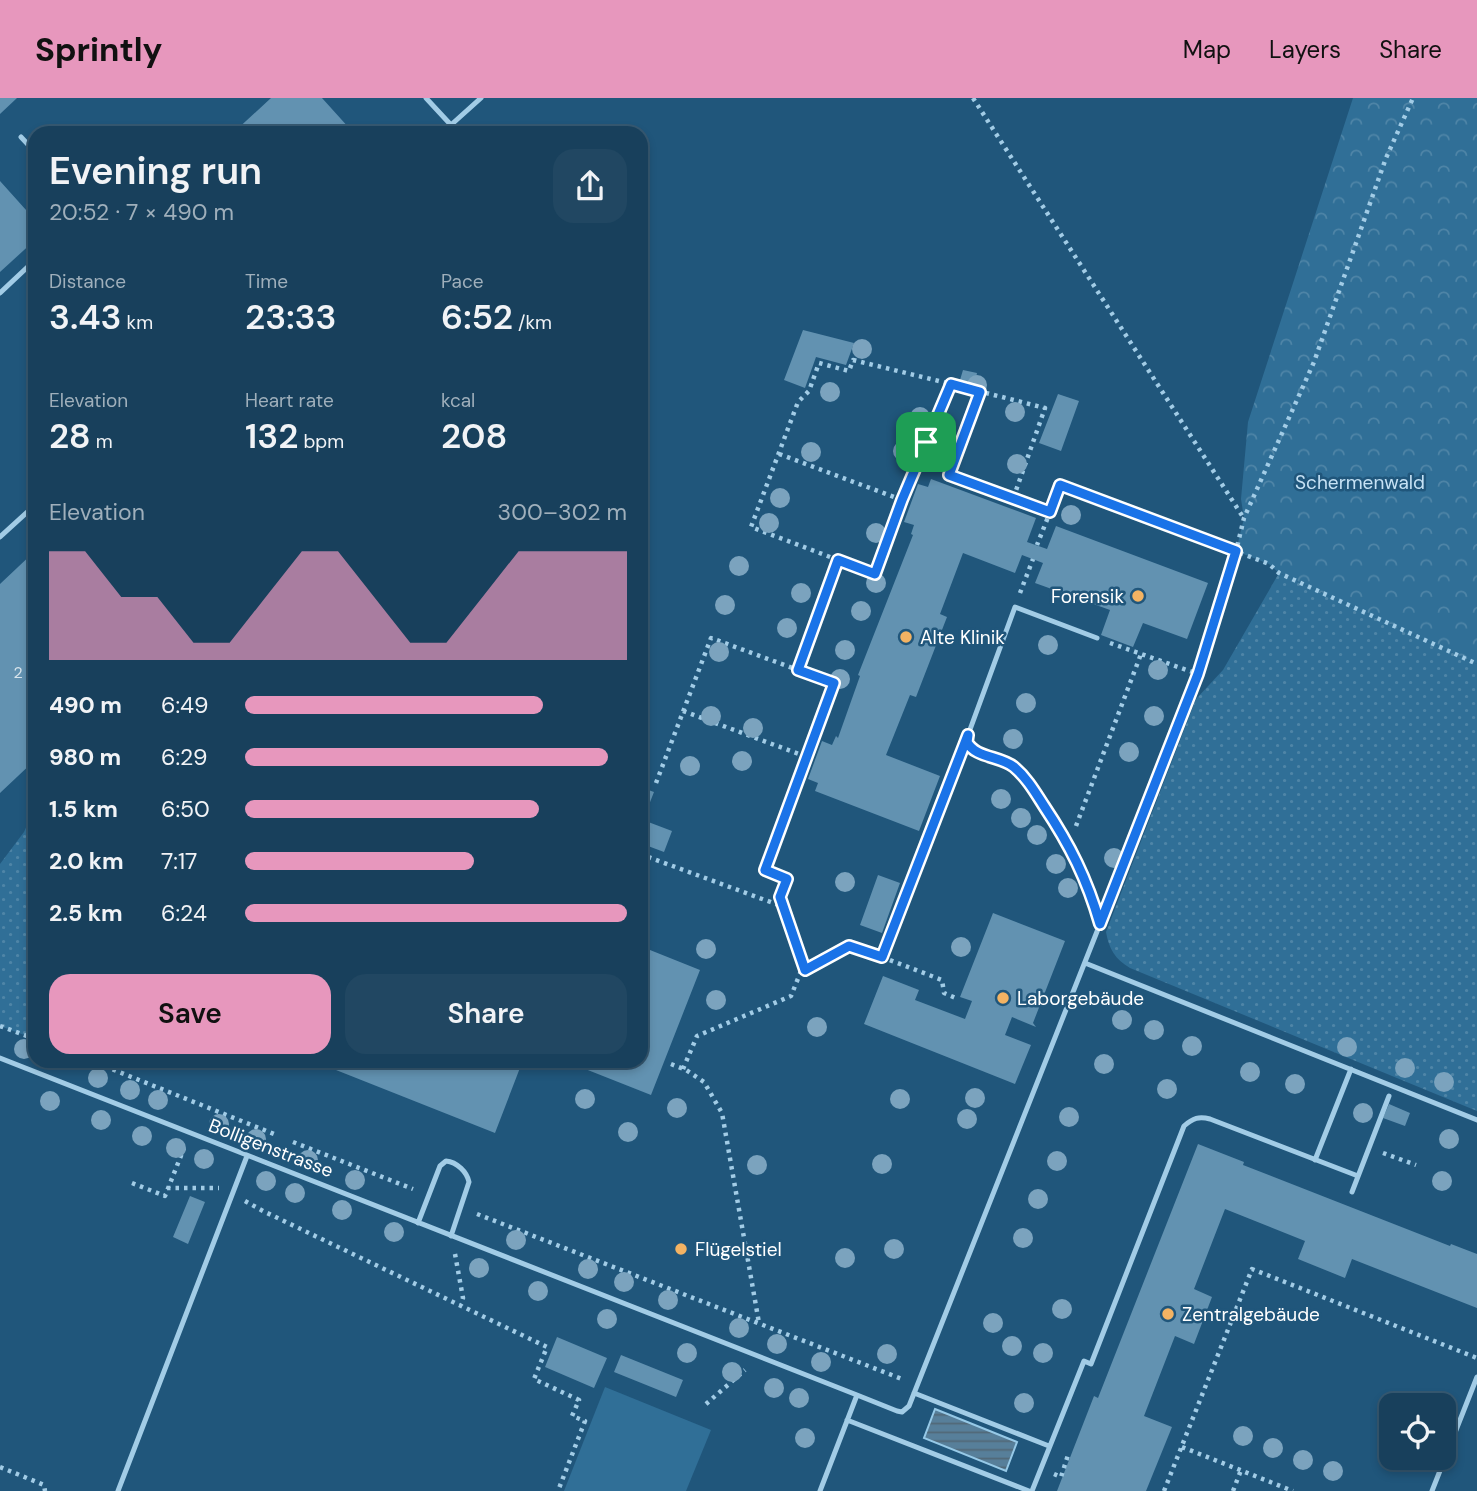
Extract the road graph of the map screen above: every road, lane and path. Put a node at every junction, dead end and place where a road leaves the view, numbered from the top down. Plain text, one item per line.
1 (426, 98) edge
2 (481, 98) edge
3 (973, 98) edge
4 (1413, 98) edge
5 (451, 125) joint
6 (21, 137) dead end
7 (28, 144) edge
8 (28, 267) edge
9 (0, 293) edge
10 (951, 384) junction
11 (980, 392) junction
12 (779, 454) junction
13 (1013, 499) junction
14 (902, 500) junction
15 (28, 511) edge
16 (1050, 512) junction
17 (1244, 517) junction
18 (0, 537) edge
19 (1037, 545) dead end
20 (1236, 551) junction
21 (1033, 559) dead end
22 (838, 560) junction
23 (1015, 607) junction
24 (1097, 638) joint
25 (1141, 654) junction
26 (1477, 664) edge
27 (798, 670) junction
28 (1198, 674) junction
29 (683, 711) junction
30 (968, 735) junction
31 (807, 757) junction
32 (656, 783) dead end
33 (1069, 844) junction
34 (648, 857) edge
35 (783, 907) junction
36 (1100, 924) junction
37 (882, 957) junction
38 (1085, 963) junction
39 (805, 970) junction
40 (958, 999) dead end
41 (0, 1026) edge
42 (28, 1036) edge
43 (0, 1058) edge
44 (671, 1064) dead end
45 (109, 1068) edge
46 (683, 1069) junction
47 (1351, 1069) junction
48 (1389, 1096) dead end
49 (1477, 1120) edge
50 (190, 1133) junction
51 (274, 1134) dead end
52 (293, 1142) dead end
53 (1369, 1147) junction
54 (247, 1156) junction
55 (1315, 1160) junction
56 (1416, 1166) dead end
57 (1358, 1176) junction
58 (132, 1183) dead end
59 (167, 1188) junction
60 (1352, 1192) dead end
61 (233, 1193) junction
62 (429, 1195) junction
63 (461, 1208) junction
64 (418, 1223) junction
65 (452, 1236) junction
66 (461, 1306) junction
67 (759, 1324) junction
68 (760, 1357) junction
69 (1477, 1359) edge
70 (1477, 1377) edge
71 (918, 1385) junction
72 (914, 1394) junction
73 (857, 1395) junction
74 (706, 1404) dead end
75 (847, 1420) junction
76 (1049, 1446) junction
77 (1182, 1447) junction
78 (0, 1467) edge
79 (1241, 1470) junction
80 (45, 1491) edge
81 (118, 1491) edge
82 (558, 1491) edge
83 (820, 1491) edge
84 (1030, 1491) edge
85 (1164, 1491) edge
86 (1233, 1491) edge
87 (1293, 1491) edge
88 (1432, 1491) edge

1 - 5 lane
2 - 5 lane
3 - 17 path
4 - 17 path
6 - 7 lane
8 - 9 lane
10 - 11 path
10 - 12 path
10 - 14 path
11 - 13 path
11 - 13 path
12 - 14 path
12 - 22 path
13 - 16 path
14 - 22 path
15 - 18 lane
16 - 19 path
16 - 20 path
17 - 20 path
20 - 26 path
20 - 28 path
21 - 23 path
22 - 27 path
23 - 24 lane
23 - 30 lane
24 - 25 path
25 - 28 path
25 - 33 path
27 - 29 path
27 - 31 path
28 - 36 path
29 - 31 path
29 - 32 path
30 - 33 lane
30 - 37 path
31 - 35 path
33 - 36 lane
34 - 35 path
35 - 39 path
36 - 38 lane
37 - 39 path
37 - 40 path
38 - 47 lane
38 - 71 lane
39 - 46 path
41 - 42 path
43 - 50 lane, Bolligenstrasse
44 - 46 path
45 - 51 path
46 - 67 path
47 - 49 lane
47 - 55 lane
48 - 53 lane
50 - 54 lane, Bolligenstrasse
50 - 59 path
52 - 62 path
53 - 56 path
53 - 57 lane
54 - 61 lane
54 - 64 lane, Bolligenstrasse
55 - 57 lane
55 - 76 lane
57 - 60 lane
58 - 59 path
59 - 61 path
61 - 66 path
61 - 81 lane
62 - 63 lane
62 - 64 lane
63 - 65 lane
63 - 67 path
64 - 65 lane, Bolligenstrasse
65 - 66 path
65 - 68 lane, Bolligenstrasse
66 - 82 path
67 - 71 path
68 - 73 lane, Bolligenstrasse
68 - 74 path
69 - 77 path
70 - 88 lane
71 - 72 lane
72 - 73 lane, Bolligenstrasse
72 - 76 lane
73 - 75 lane
75 - 83 lane
75 - 84 lane
76 - 84 lane
77 - 79 path
77 - 85 path
78 - 80 path
79 - 86 path
79 - 87 path

